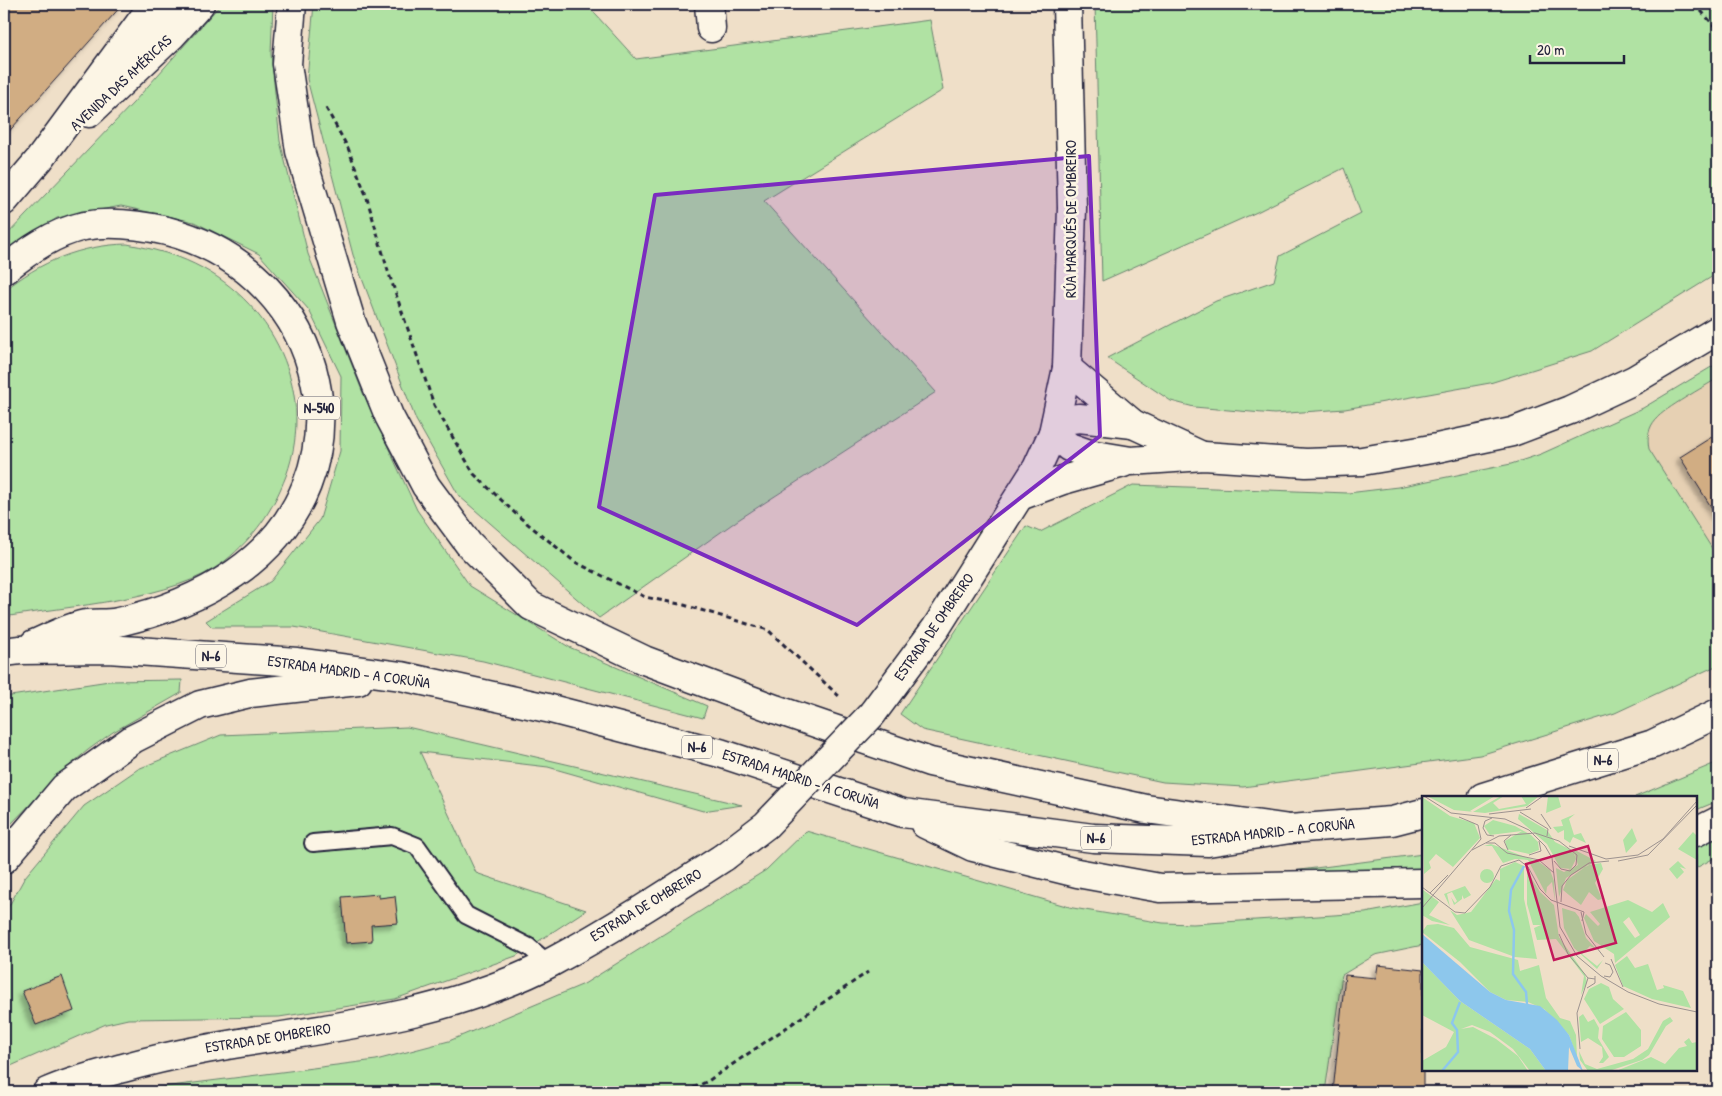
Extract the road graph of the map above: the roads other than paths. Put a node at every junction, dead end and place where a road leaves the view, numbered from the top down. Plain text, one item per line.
1 (154, 4) edge
2 (178, 4) edge
3 (200, 4) edge
4 (292, 4) edge
5 (1067, 4) edge
6 (86, 116) junction
7 (39, 160) junction
8 (4, 201) edge
9 (4, 270) edge
10 (1718, 330) edge
11 (1067, 368) junction
12 (1133, 424) junction
13 (1054, 427) junction
14 (1204, 456) junction
15 (1131, 461) junction
16 (1020, 496) junction
17 (12, 651) edge
18 (401, 676) junction
19 (1718, 713) edge
20 (1486, 796) edge
21 (903, 813) junction
22 (1422, 813) edge
23 (1718, 822) edge
24 (1290, 829) junction
25 (1697, 832) edge
26 (313, 843) dead end
27 (4, 859) edge
28 (1422, 883) edge
29 (549, 964) junction
30 (54, 1091) edge

1 - 7 main road, AVENIDA DAS AMÉRICAS
2 - 6 main road
3 - 6 main road, AVENIDA DAS AMÉRICAS
4 - 24 main road
5 - 11 main road, RÚA MARQUÉS DE OMBREIRO
6 - 7 main road, AVENIDA DAS AMÉRICAS
7 - 8 main road, AVENIDA DAS AMÉRICAS
9 - 17 main road, N-540
10 - 14 main road
11 - 12 main road
11 - 13 main road, RÚA MARQUÉS DE OMBREIRO
12 - 13 main road
12 - 14 main road
13 - 15 main road
13 - 16 main road, ESTRADA DE OMBREIRO
14 - 15 main road
15 - 16 main road
16 - 29 main road, ESTRADA DE OMBREIRO, bridge
17 - 18 main road, ESTRADA MADRID - A CORUÑA / N-6
18 - 21 main road, ESTRADA MADRID - A CORUÑA / N-6
18 - 27 main road
19 - 20 main road, N-6
21 - 24 main road, ESTRADA MADRID - A CORUÑA / N-6
21 - 28 main road
22 - 24 main road, ESTRADA MADRID - A CORUÑA / N-6
23 - 25 main road
26 - 29 lane
29 - 30 main road, ESTRADA DE OMBREIRO

